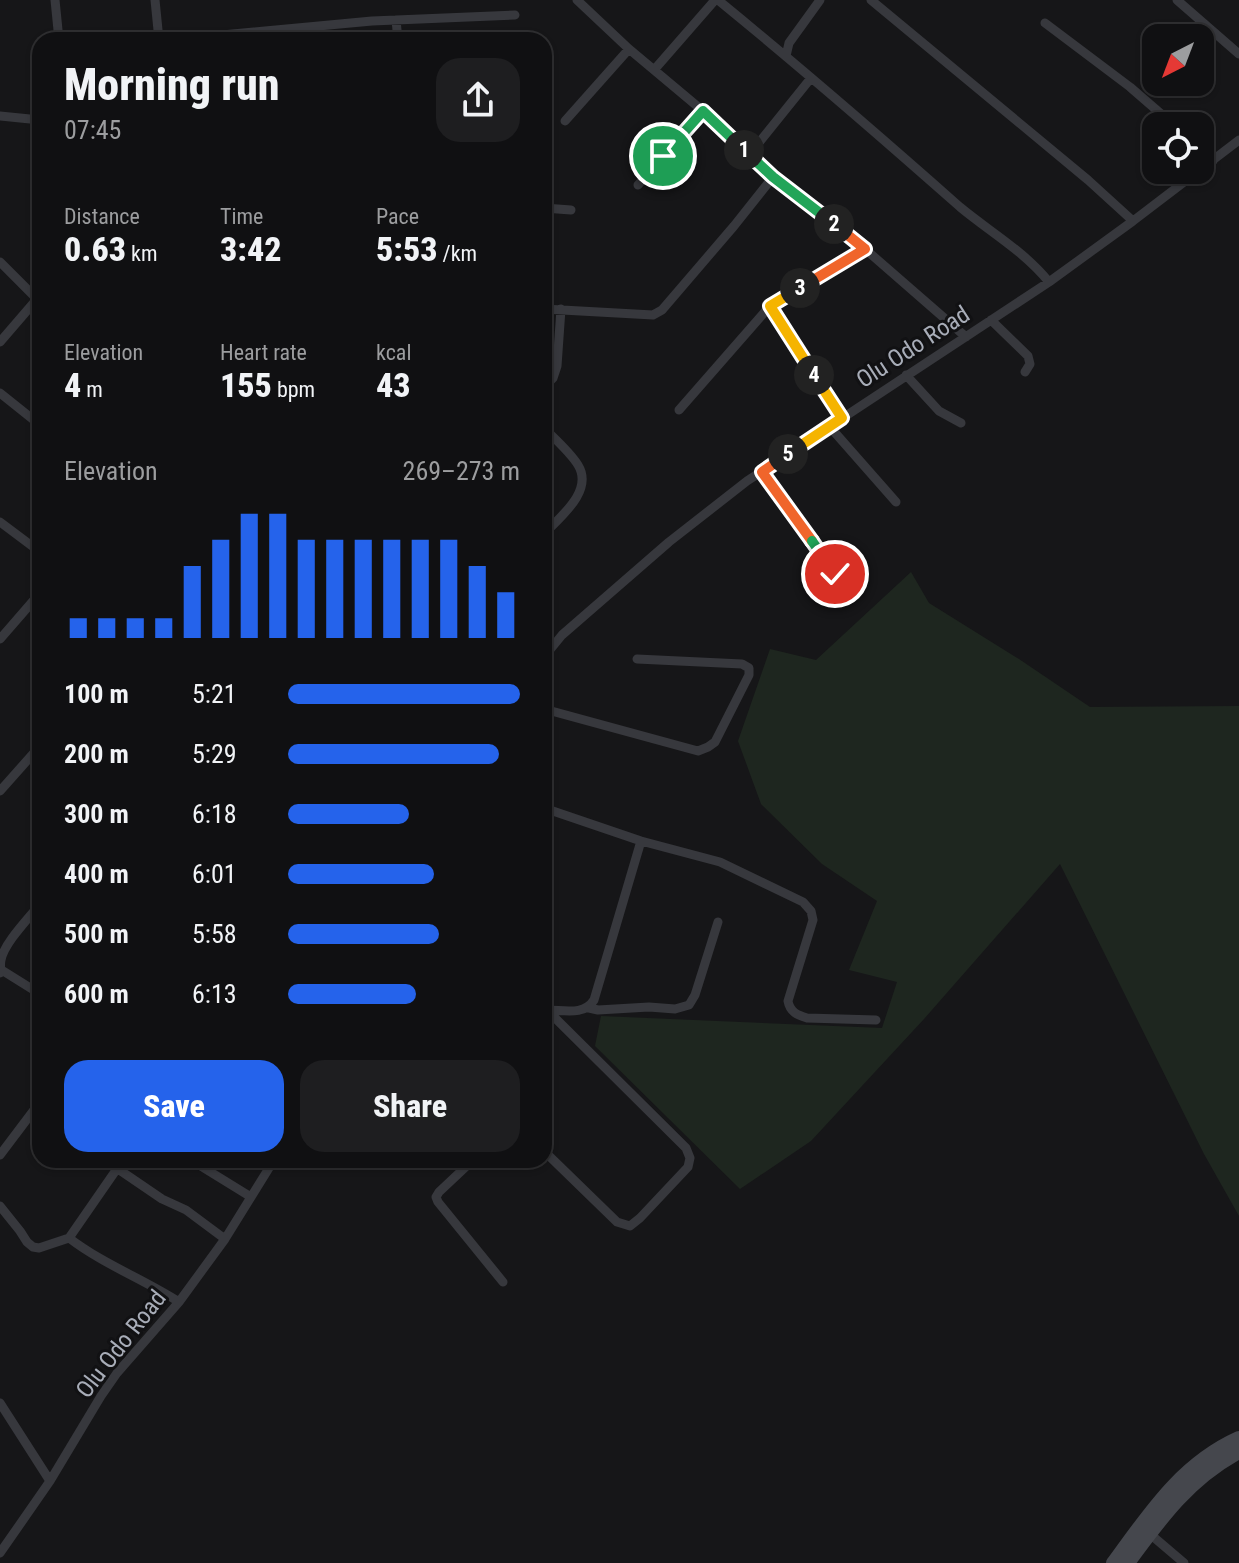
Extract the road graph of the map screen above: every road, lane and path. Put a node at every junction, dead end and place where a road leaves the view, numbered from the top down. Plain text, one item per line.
1 (55, 0) edge
2 (155, 0) edge
3 (577, 0) edge
4 (716, 0) edge
5 (820, 0) edge
6 (871, 0) edge
7 (1177, 0) edge
8 (515, 15) dead end
9 (396, 20) junction
10 (1045, 23) dead end
11 (58, 32) edge
12 (158, 32) edge
13 (254, 32) edge
14 (397, 32) edge
15 (629, 49) junction
16 (1239, 54) edge
17 (786, 56) junction
18 (654, 70) junction
19 (811, 78) junction
20 (703, 111) junction
21 (1159, 112) edge
22 (0, 116) edge
23 (32, 119) edge
24 (565, 121) dead end
25 (1239, 140) edge
26 (749, 155) junction
27 (1214, 160) edge
28 (773, 177) junction
29 (1182, 184) edge
30 (638, 185) dead end
31 (552, 209) edge
32 (571, 210) dead end
33 (1133, 221) junction
34 (865, 249) junction
35 (0, 262) edge
36 (1049, 282) junction
37 (32, 295) edge
38 (770, 306) junction
39 (32, 307) edge
40 (552, 309) edge
41 (561, 309) junction
42 (991, 320) junction
43 (966, 337) junction
44 (0, 342) edge
45 (1025, 372) dead end
46 (906, 375) junction
47 (552, 379) edge
48 (0, 392) edge
49 (679, 410) dead end
50 (32, 418) edge
51 (842, 418) junction
52 (961, 423) dead end
53 (830, 427) junction
54 (552, 437) edge
55 (762, 472) junction
56 (896, 502) dead end
57 (0, 522) edge
58 (552, 525) edge
59 (32, 546) edge
60 (835, 574) dead end
61 (32, 602) edge
62 (0, 639) edge
63 (552, 647) edge
64 (637, 659) dead end
65 (552, 711) edge
66 (32, 755) edge
67 (0, 791) edge
68 (552, 811) edge
69 (641, 841) junction
70 (32, 914) edge
71 (718, 922) dead end
72 (0, 971) edge
73 (32, 989) edge
74 (589, 1008) junction
75 (552, 1009) edge
76 (552, 1014) edge
77 (876, 1020) dead end
78 (32, 1113) edge
79 (0, 1155) edge
80 (552, 1159) edge
81 (117, 1168) edge
82 (125, 1168) edge
83 (204, 1168) edge
84 (269, 1168) edge
85 (464, 1168) edge
86 (251, 1197) junction
87 (0, 1206) edge
88 (69, 1238) junction
89 (225, 1239) junction
90 (503, 1282) dead end
91 (179, 1302) junction
92 (1, 1407) edge
93 (1239, 1438) edge
94 (1239, 1452) edge
95 (50, 1481) junction
96 (1150, 1534) junction
97 (0, 1553) edge
98 (1113, 1563) edge
99 (1128, 1563) edge
100 (1184, 1563) edge

1 - 11 street
2 - 12 street
3 - 15 street
4 - 17 street
4 - 18 street
5 - 17 street
6 - 33 street
7 - 16 street
8 - 9 street
9 - 13 street
9 - 14 street
10 - 21 street
15 - 18 street
15 - 24 street
17 - 19 street
18 - 20 street
19 - 26 street
19 - 36 street
20 - 26 street
20 - 30 street
22 - 23 street
25 - 27 street, Olu Odo Road
26 - 28 street
28 - 34 street
28 - 41 street
29 - 33 street, Olu Odo Road
31 - 32 street
33 - 36 street, Olu Odo Road
34 - 38 street
34 - 43 street
35 - 37 street
36 - 42 street, Olu Odo Road
38 - 49 street
38 - 51 street
39 - 44 street
40 - 41 street
41 - 47 street
42 - 43 street, Olu Odo Road
42 - 45 street
43 - 46 street, Olu Odo Road
46 - 51 street, Olu Odo Road
46 - 52 street
48 - 50 street
51 - 53 street, Olu Odo Road
53 - 55 street, Olu Odo Road
53 - 56 street
54 - 58 street
55 - 60 street
55 - 63 street, Olu Odo Road
57 - 59 street
61 - 62 street
64 - 65 street
66 - 67 street
68 - 69 street
69 - 74 street
69 - 77 street
70 - 72 street
71 - 74 street
72 - 73 street
74 - 75 street
76 - 80 street
78 - 79 street
81 - 88 street
82 - 89 street
83 - 86 street
84 - 86 street, Olu Odo Road
85 - 90 street
86 - 89 street, Olu Odo Road
87 - 88 street
88 - 91 street
89 - 91 street, Olu Odo Road
91 - 95 street, Olu Odo Road
92 - 95 street
93 - 98 main road
94 - 96 main road
95 - 97 street, Olu Odo Road
96 - 99 main road
96 - 100 street

